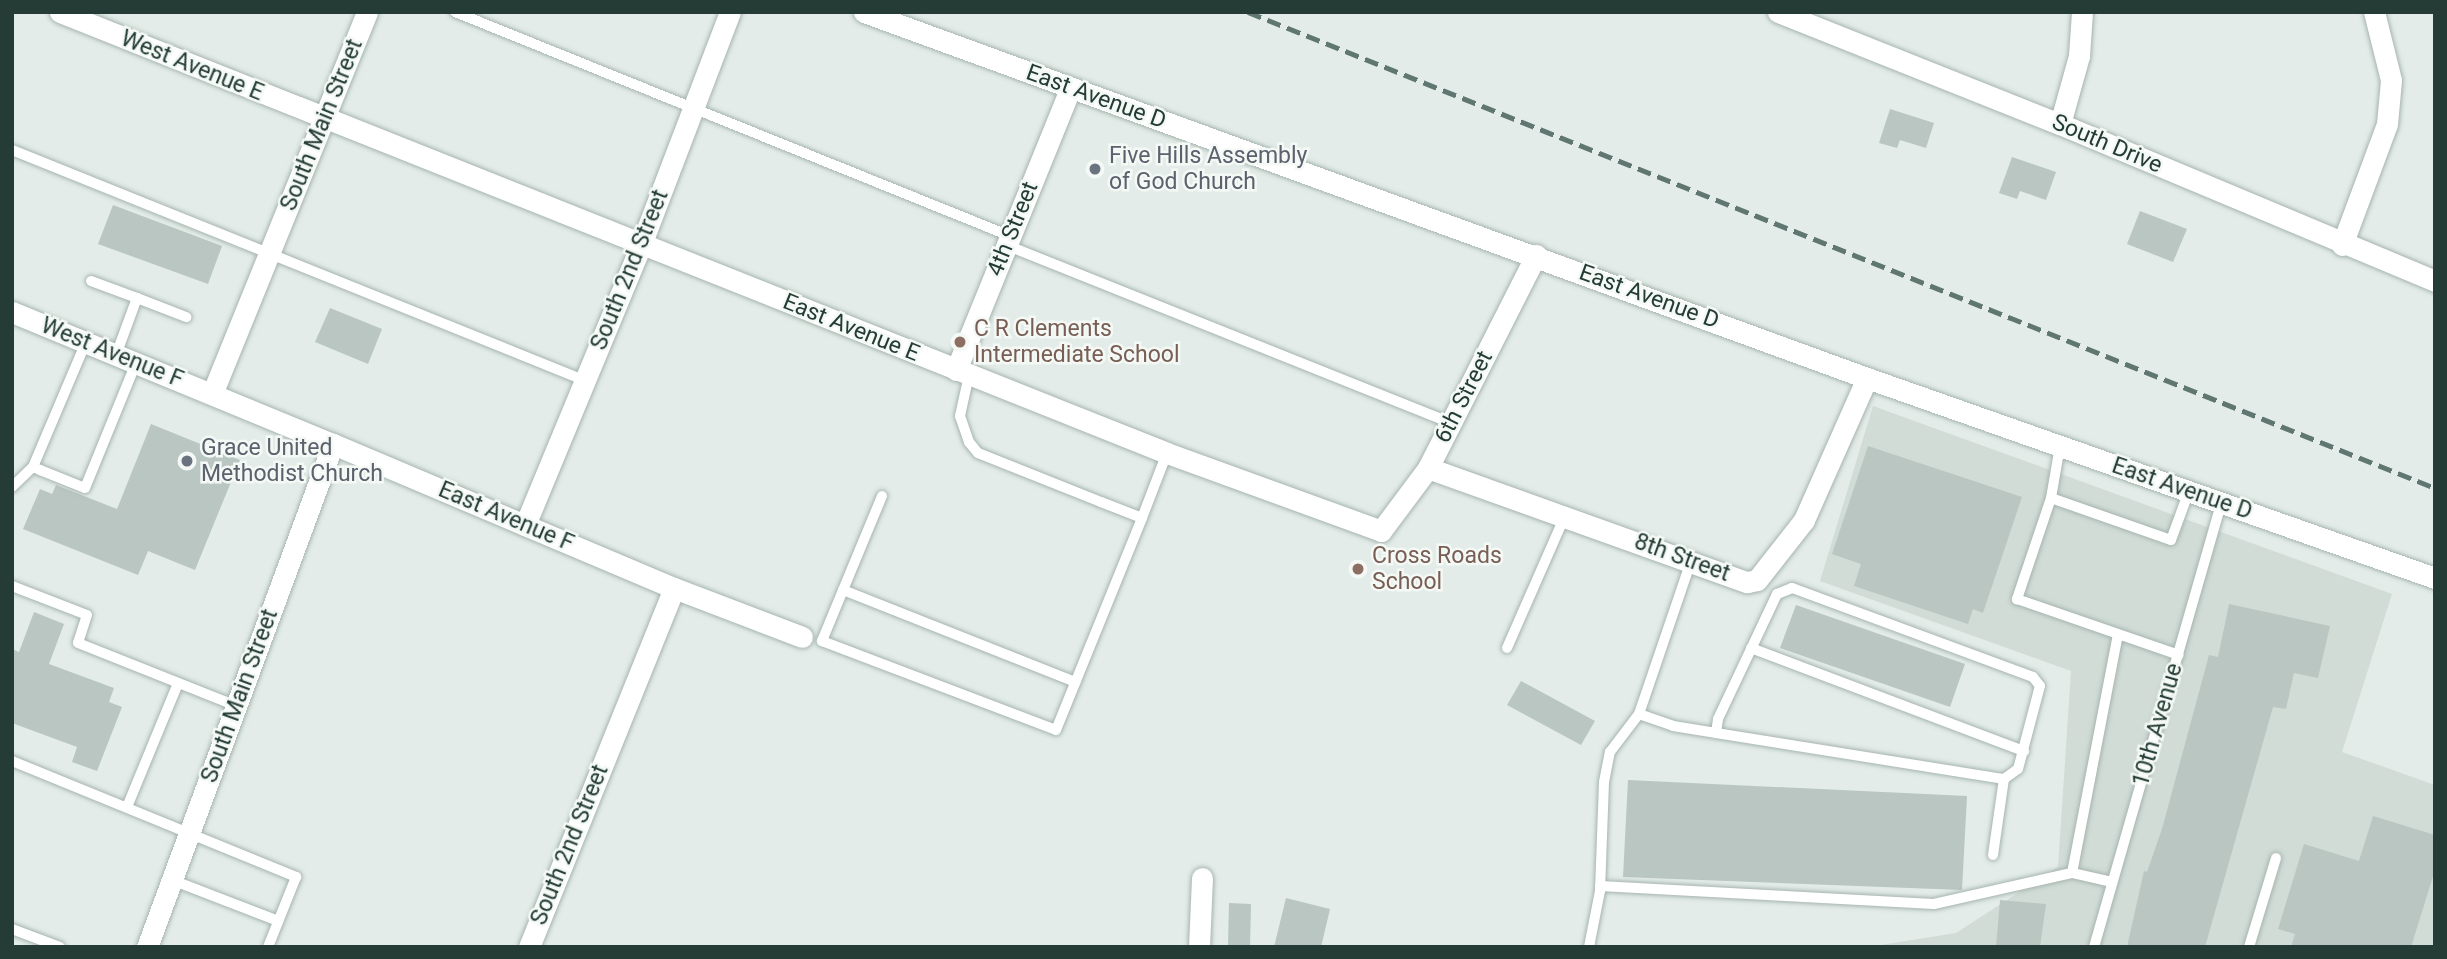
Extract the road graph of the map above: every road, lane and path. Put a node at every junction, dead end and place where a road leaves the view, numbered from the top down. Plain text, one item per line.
1 (60, 12) edge
2 (367, 12) edge
3 (455, 12) edge
4 (730, 12) edge
5 (864, 12) edge
6 (1777, 12) edge
7 (2082, 12) edge
8 (2374, 12) edge
9 (1070, 89) junction
10 (694, 108) junction
11 (324, 119) junction
12 (2060, 124) junction
13 (12, 150) edge
14 (1008, 240) junction
15 (641, 245) junction
16 (2342, 245) junction
17 (270, 255) junction
18 (1536, 255) junction
19 (91, 281) dead end
20 (2435, 281) edge
21 (137, 298) junction
22 (12, 312) edge
23 (186, 317) dead end
24 (86, 342) junction
25 (116, 355) junction
26 (136, 363) junction
27 (962, 372) junction
28 (1867, 378) junction
29 (586, 381) junction
30 (212, 394) junction
31 (1450, 423) junction
32 (333, 444) junction
33 (2060, 446) junction
34 (1167, 453) junction
35 (33, 467) junction
36 (1428, 468) junction
37 (12, 487) edge
38 (2189, 491) junction
39 (882, 496) dead end
40 (2051, 498) junction
41 (2222, 502) junction
42 (1565, 516) junction
43 (1142, 518) junction
44 (525, 525) junction
45 (1381, 531) joint
46 (1691, 561) junction
47 (2435, 579) edge
48 (12, 586) edge
49 (674, 588) junction
50 (842, 590) junction
51 (2118, 634) junction
52 (802, 637) dead end
53 (1507, 648) dead end
54 (1752, 648) junction
55 (2179, 654) junction
56 (1075, 682) junction
57 (178, 683) junction
58 (236, 706) junction
59 (1639, 714) junction
60 (1716, 733) junction
61 (2025, 751) junction
62 (12, 761) edge
63 (2004, 779) junction
64 (127, 807) junction
65 (189, 833) junction
66 (1993, 855) dead end
67 (2276, 858) dead end
68 (2072, 873) junction
69 (1202, 878) dead end
70 (172, 880) junction
71 (2112, 882) junction
72 (1600, 886) junction
73 (278, 921) junction
74 (12, 929) edge
75 (60, 947) edge
76 (147, 947) edge
77 (268, 947) edge
78 (529, 947) edge
79 (1199, 947) edge
80 (1589, 947) edge
81 (2094, 947) edge
82 (2249, 947) edge

1 - 11 street, West Avenue E
2 - 11 street, South Main Street
3 - 10 lane
4 - 10 street, South 2nd Street
5 - 9 street, East Avenue D
6 - 12 street, South Drive
7 - 12 street
8 - 16 street
9 - 14 street, 4th Street
9 - 18 street, East Avenue D
10 - 14 lane
10 - 15 street, South 2nd Street
11 - 15 street, East Avenue E
11 - 17 street, South Main Street
12 - 16 street, South Drive
13 - 17 lane
14 - 27 street, 4th Street
14 - 31 lane
15 - 27 street, East Avenue E
15 - 29 street, South 2nd Street
16 - 20 street, South Drive
17 - 29 lane
17 - 30 street, South Main Street
18 - 28 street, East Avenue D
18 - 31 street, 6th Street
19 - 21 lane
21 - 23 lane
21 - 25 lane
22 - 24 street, West Avenue F
24 - 25 street, West Avenue F
24 - 35 lane
25 - 26 street, West Avenue F
26 - 30 street, West Avenue F
26 - 35 lane
27 - 34 street, East Avenue E
27 - 43 lane
28 - 33 street, East Avenue D
28 - 46 street, 8th Street
29 - 44 street, South 2nd Street
30 - 32 street, East Avenue F
31 - 36 street, 6th Street
32 - 44 street, East Avenue F
32 - 58 street, South Main Street
33 - 38 street, East Avenue D
33 - 40 lane
34 - 43 lane
34 - 45 street, East Avenue E
35 - 37 lane
36 - 42 street, 8th Street
36 - 45 street, 6th Street
38 - 40 lane
38 - 41 street, East Avenue D
39 - 50 lane
40 - 51 lane
41 - 47 street, East Avenue D
41 - 55 lane, 10th Avenue
42 - 46 street, 8th Street
42 - 53 lane
43 - 56 lane
44 - 49 street, East Avenue F
46 - 59 lane
48 - 57 lane
49 - 52 street, East Avenue F
49 - 78 street, South 2nd Street
50 - 56 lane
50 - 56 lane
51 - 55 lane
51 - 68 lane
54 - 60 lane
54 - 61 lane
54 - 61 lane
55 - 71 lane, 10th Avenue
57 - 58 lane
57 - 64 lane
58 - 65 street, South Main Street
59 - 60 lane
59 - 72 lane
60 - 63 lane
61 - 63 lane
62 - 64 lane
63 - 66 lane
64 - 65 lane
65 - 70 street, South Main Street
65 - 73 lane
67 - 82 lane
68 - 71 lane
68 - 72 lane
69 - 79 street
70 - 73 lane
70 - 76 street, South Main Street
71 - 81 lane, 10th Avenue
72 - 80 lane
73 - 77 lane
74 - 75 lane

